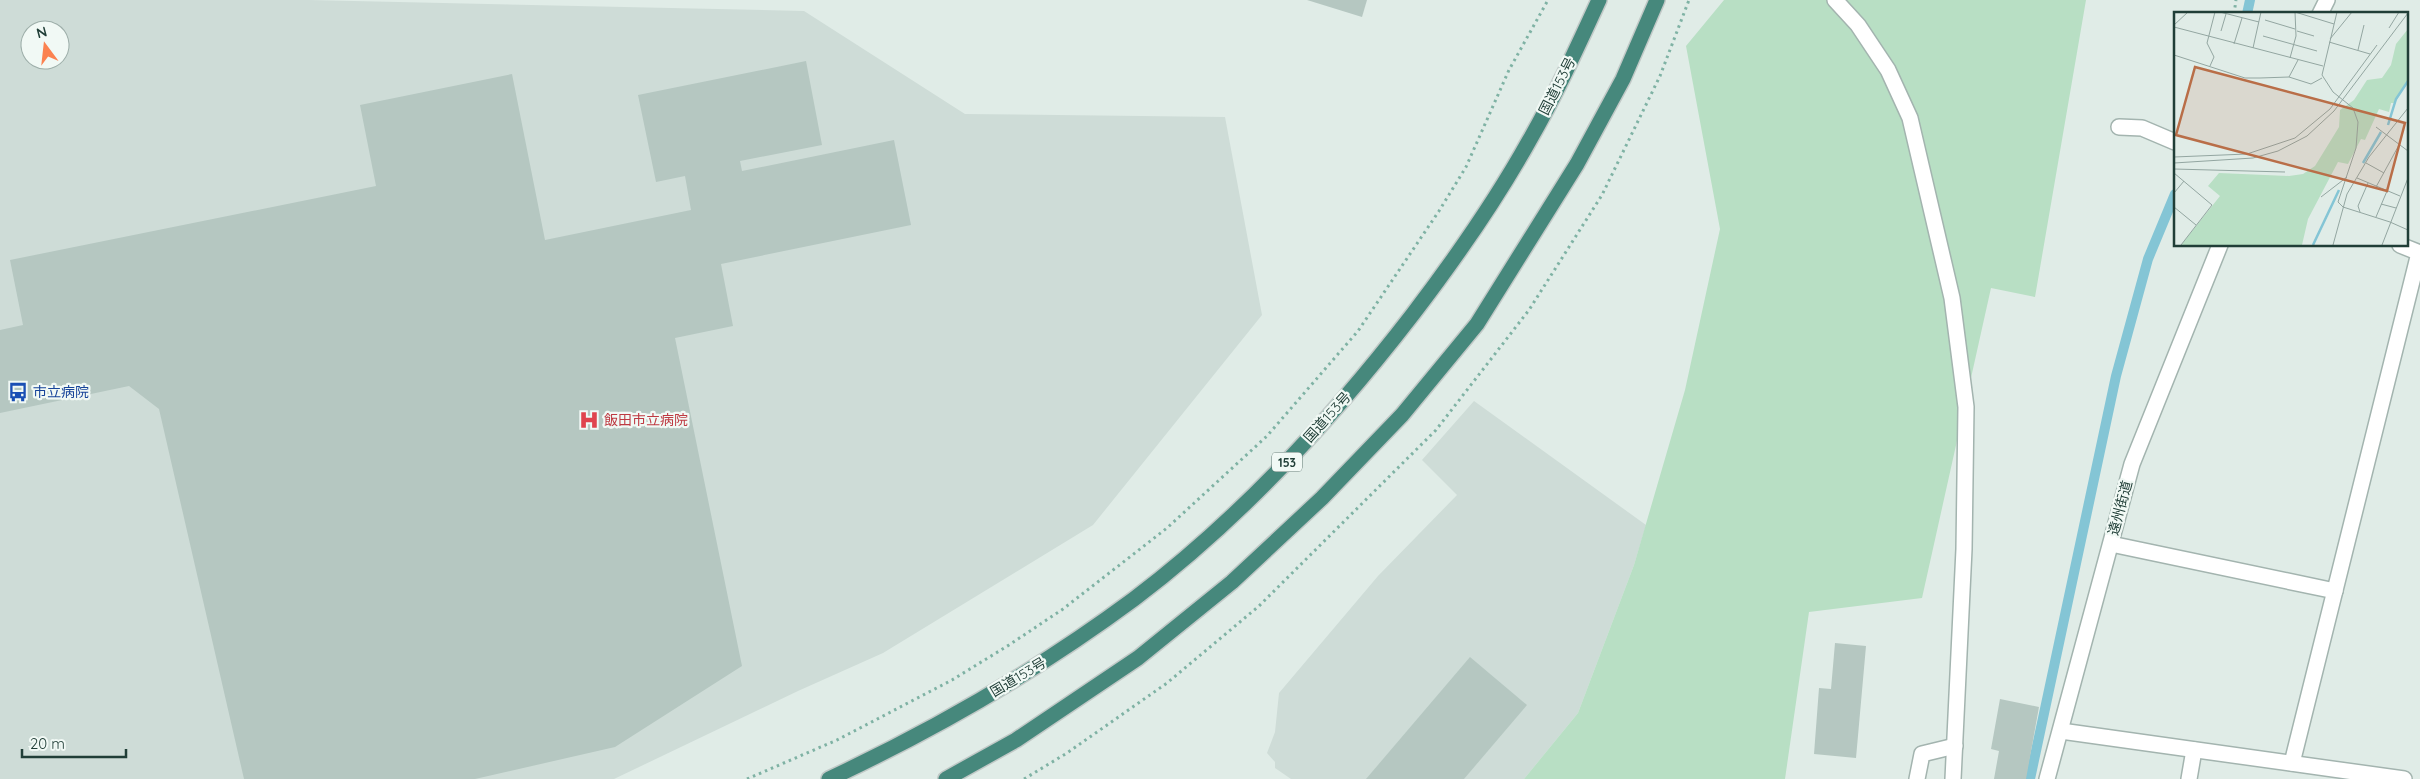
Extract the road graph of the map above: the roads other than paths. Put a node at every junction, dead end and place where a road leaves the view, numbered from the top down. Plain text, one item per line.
1 (1599, 0) edge
2 (1657, 0) edge
3 (1835, 0) edge
4 (2326, 0) edge
5 (2321, 12) edge
6 (2119, 127) dead end
7 (2174, 142) edge
8 (2220, 246) edge
9 (2402, 246) edge
10 (2419, 253) edge
11 (2111, 544) junction
12 (2335, 591) junction
13 (2061, 731) junction
14 (1955, 746) junction
15 (2194, 750) junction
16 (2292, 763) junction
17 (829, 779) edge
18 (946, 779) edge
19 (1917, 779) edge
20 (1953, 779) edge
21 (2047, 779) edge
22 (2189, 779) edge
23 (2404, 779) edge

1 - 17 highway, 国道153号 / 153
2 - 18 highway
3 - 14 street
4 - 5 street
6 - 7 street
8 - 11 street, 遠州街道
9 - 10 street
10 - 12 street
11 - 12 street
11 - 13 street, 遠州街道
12 - 16 street
13 - 15 street
13 - 21 street, 遠州街道
14 - 19 street
14 - 20 street
15 - 16 street
15 - 22 street
16 - 23 street

